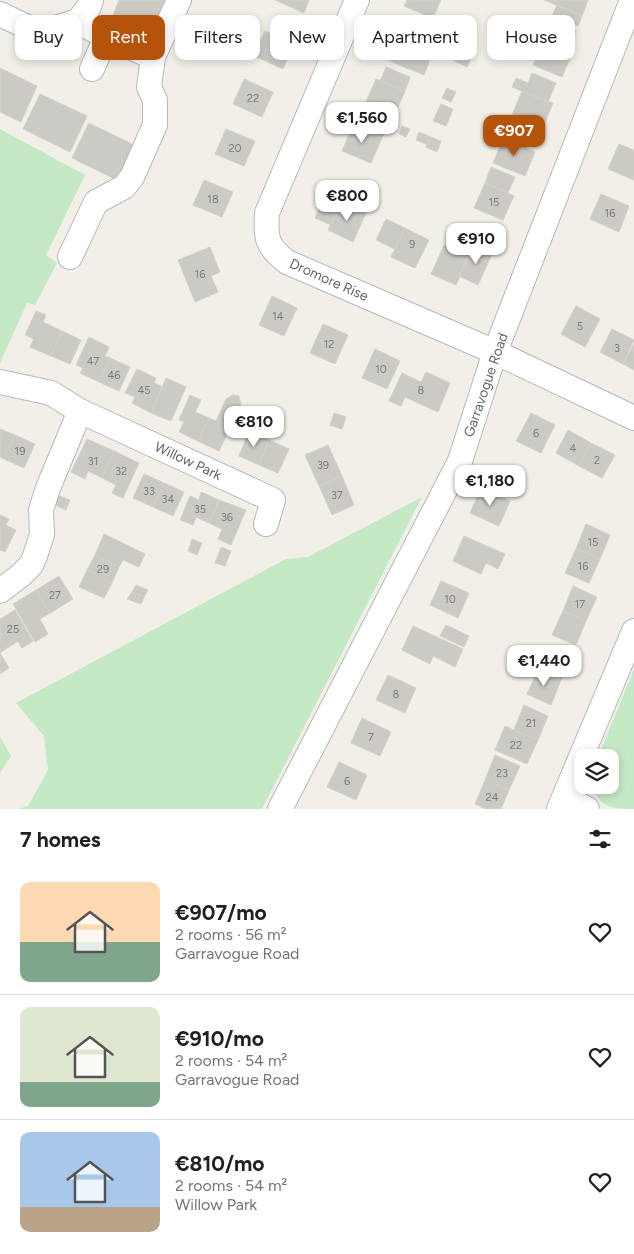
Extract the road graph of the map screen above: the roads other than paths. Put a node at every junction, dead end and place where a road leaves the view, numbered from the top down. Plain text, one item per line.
1 (91, 0) edge
2 (179, 0) edge
3 (357, 0) edge
4 (632, 0) edge
5 (0, 14) edge
6 (82, 16) edge
7 (15, 21) edge
8 (165, 31) edge
9 (96, 60) edge
10 (153, 60) edge
11 (92, 69) dead end
12 (70, 257) dead end
13 (495, 352) junction
14 (0, 382) edge
15 (80, 411) junction
16 (634, 418) edge
17 (266, 524) dead end
18 (0, 591) edge
19 (634, 631) edge
20 (562, 803) edge
21 (280, 809) edge
22 (587, 809) edge

1 - 6 street
2 - 8 street
3 - 13 street, Dromore Rise
4 - 13 street, Garravogue Road
5 - 7 street
9 - 11 street
10 - 12 street
13 - 16 street, Dromore Rise
13 - 21 street, Garravogue Road
14 - 15 street, Willow Park
15 - 17 street, Willow Park
15 - 18 street
19 - 20 street
20 - 22 street

